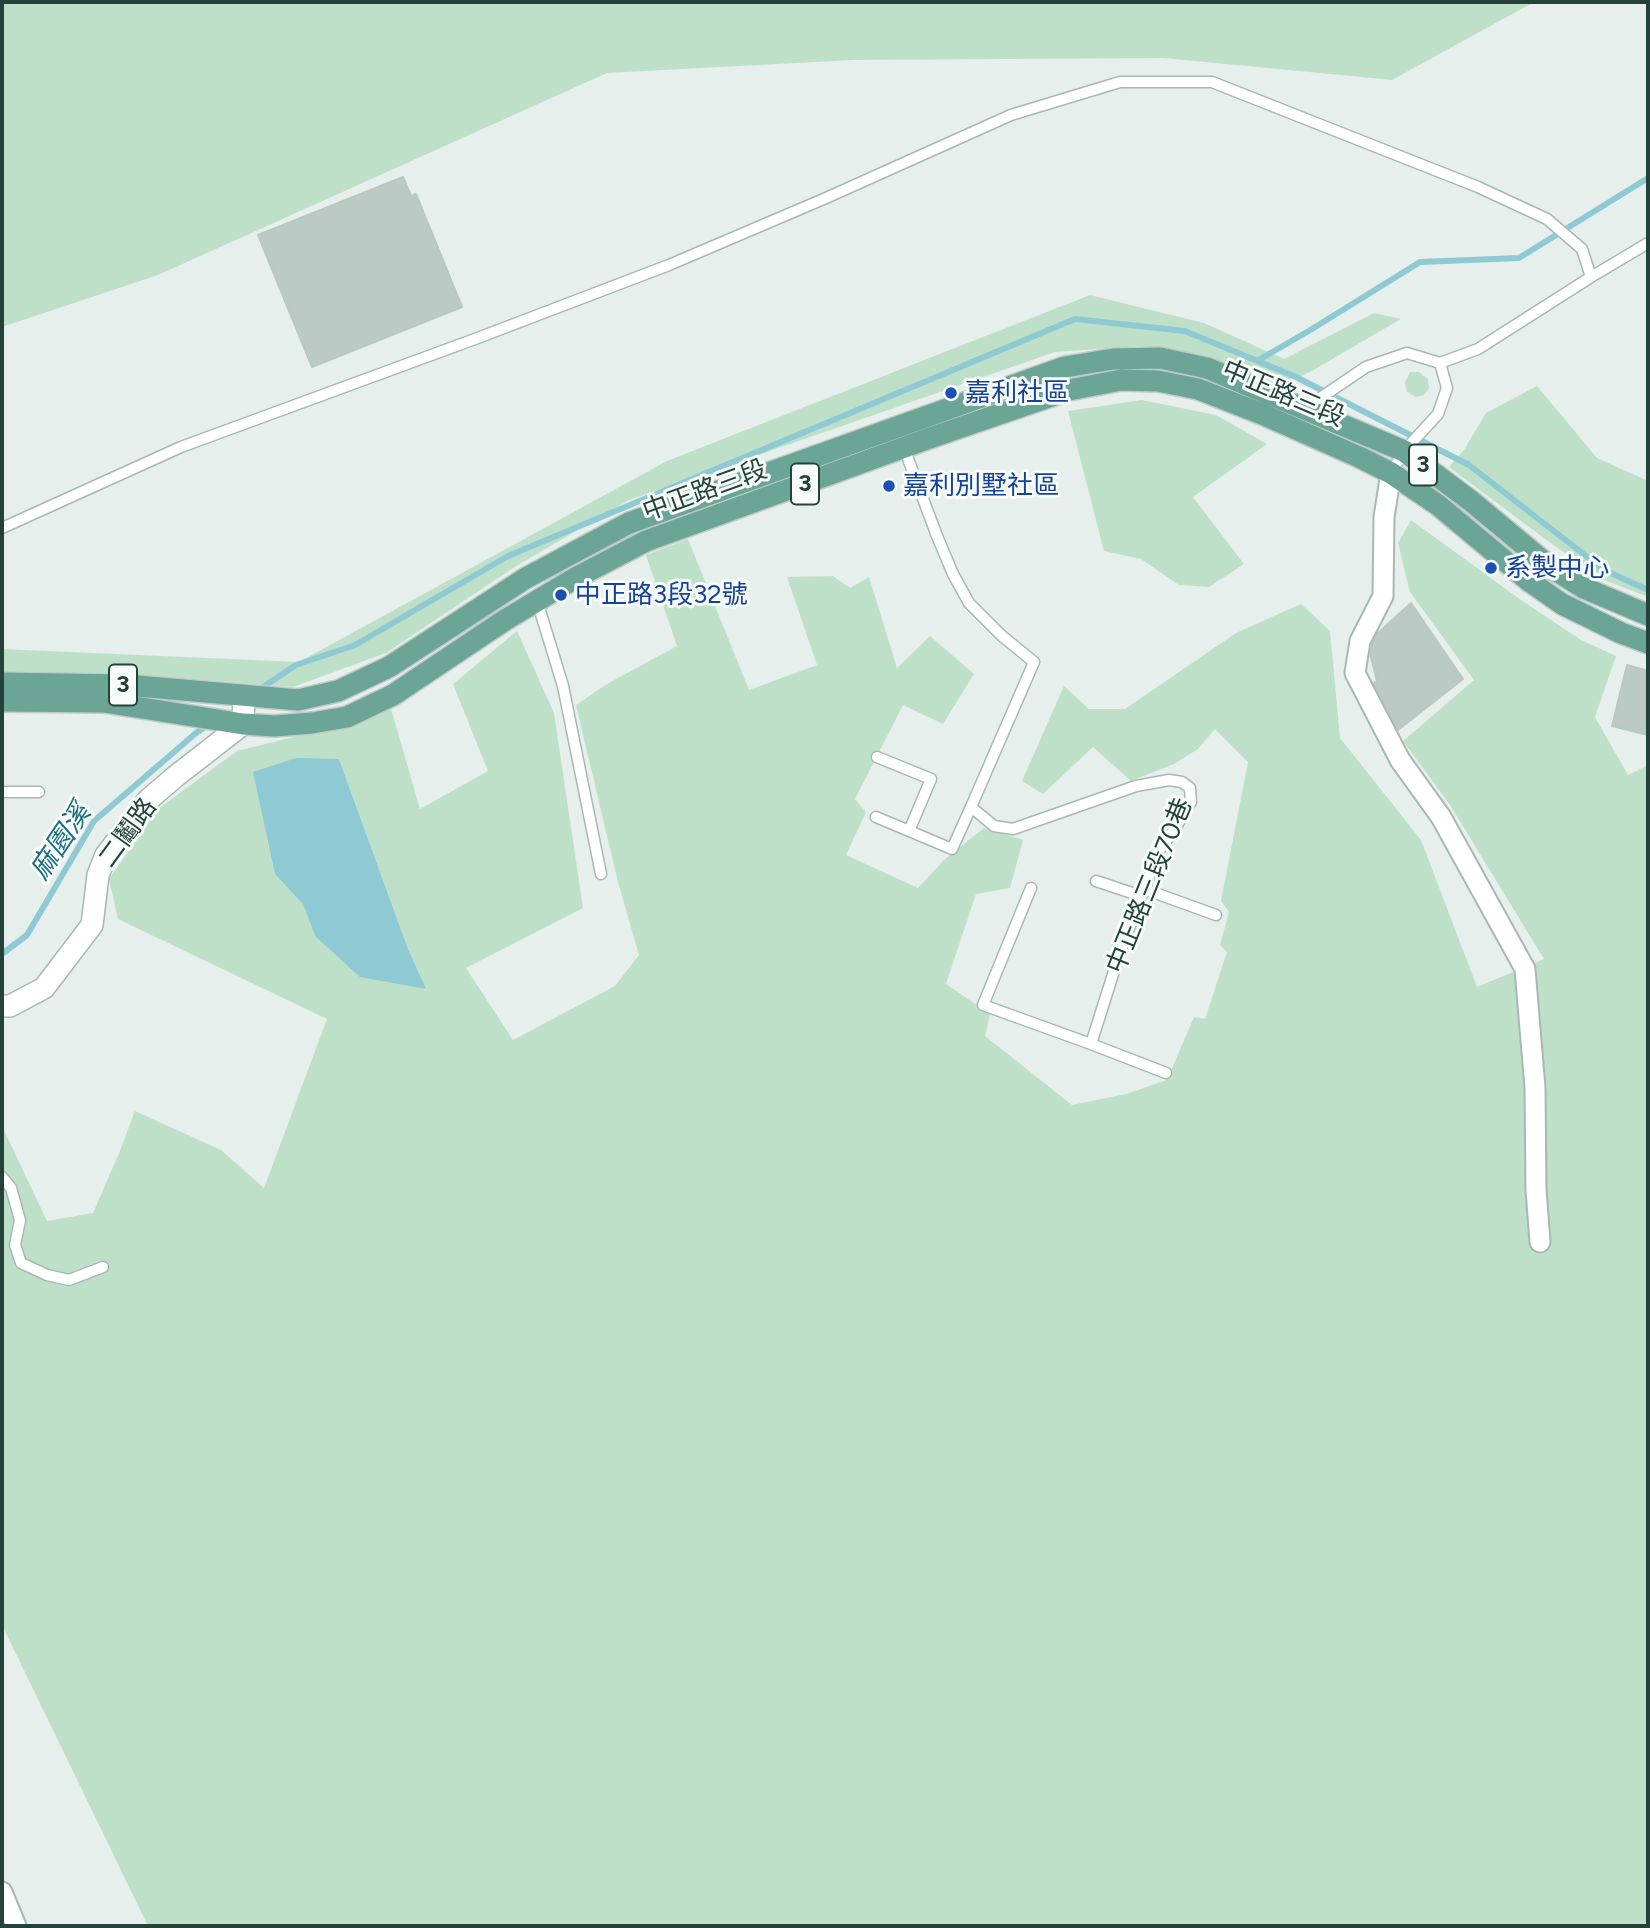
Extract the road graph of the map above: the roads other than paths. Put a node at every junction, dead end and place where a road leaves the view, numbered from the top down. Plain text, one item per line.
1 (1648, 243) edge
2 (1591, 277) junction
3 (1440, 363) junction
4 (1304, 409) junction
5 (1291, 426) junction
6 (904, 448) junction
7 (1404, 451) junction
8 (1391, 473) junction
9 (2, 528) edge
10 (537, 601) junction
11 (1648, 615) edge
12 (1648, 643) edge
13 (2, 683) edge
14 (244, 697) junction
15 (2, 701) edge
16 (243, 724) junction
17 (877, 757) dead end
18 (2, 792) edge
19 (39, 792) dead end
20 (971, 807) junction
21 (876, 817) dead end
22 (909, 831) junction
23 (601, 874) dead end
24 (1096, 881) dead end
25 (1031, 888) dead end
26 (1143, 893) junction
27 (1216, 915) dead end
28 (2, 1006) edge
29 (1091, 1044) junction
30 (1166, 1073) dead end
31 (2, 1177) edge
32 (1540, 1242) dead end
33 (103, 1267) dead end
34 (2, 1892) edge
35 (16, 1926) edge

1 - 2 lane
2 - 3 lane
2 - 9 lane
3 - 4 lane
3 - 7 lane
4 - 5 lane
4 - 7 main road, 中正路三段 / 3
4 - 14 main road, 中正路三段 / 3
5 - 6 main road, 中正路三段 / 3
5 - 8 main road, 中正路三段 / 3
6 - 10 main road, 中正路三段 / 3
6 - 20 lane
7 - 8 lane
7 - 11 main road, 中正路三段 / 3
8 - 12 main road, 中正路三段 / 3
8 - 32 street
10 - 16 main road, 中正路三段 / 3
10 - 23 lane
13 - 14 main road, 3
14 - 16 street
15 - 16 main road, 3
16 - 28 street, 二鬮路
17 - 22 lane
18 - 19 lane
20 - 22 lane
20 - 26 lane, 中正路三段70巷
21 - 22 lane
24 - 26 lane
25 - 29 lane
26 - 27 lane
26 - 29 lane, 中正路三段70巷
29 - 30 lane
31 - 33 lane
34 - 35 street

